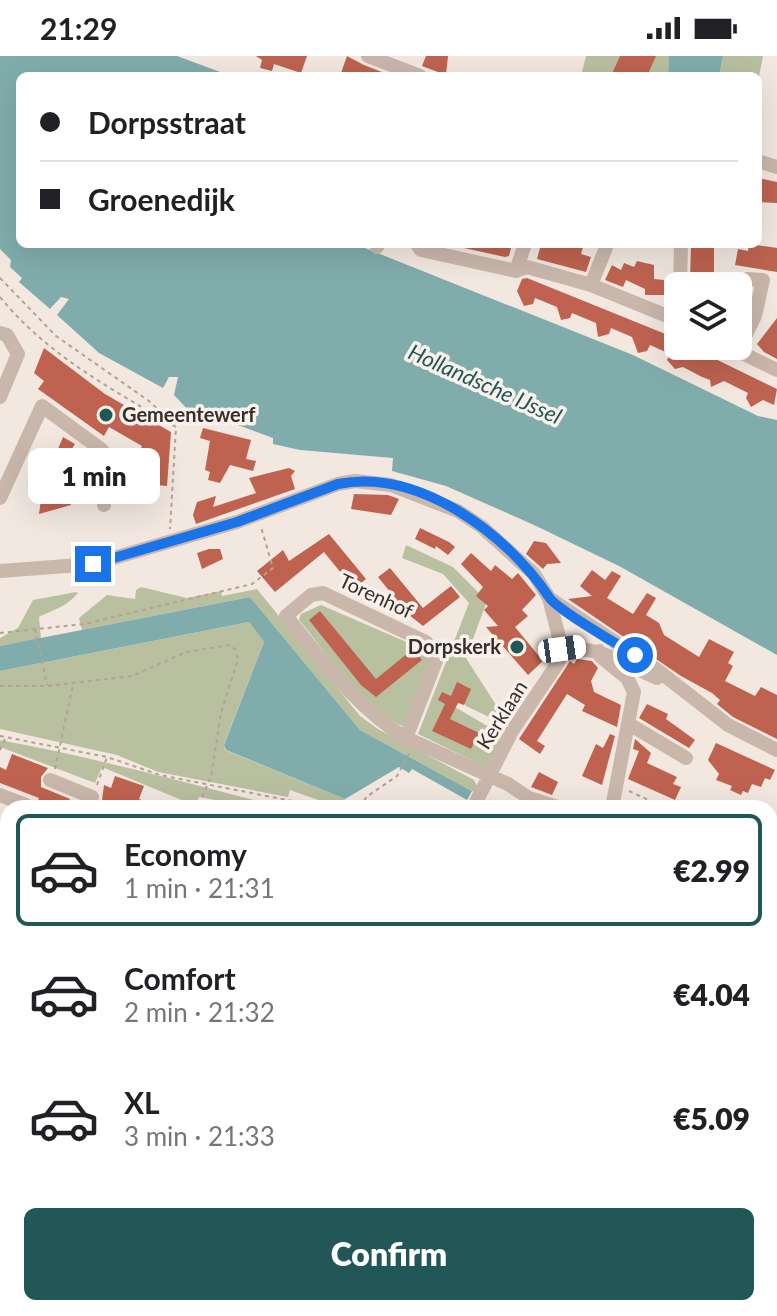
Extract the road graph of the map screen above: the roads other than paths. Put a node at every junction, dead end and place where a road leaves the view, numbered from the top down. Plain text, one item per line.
1 (368, 56) edge
2 (410, 72) edge
3 (423, 248) edge
4 (524, 248) edge
5 (606, 248) edge
6 (681, 248) edge
7 (516, 271) junction
8 (680, 272) edge
9 (752, 279) edge
10 (591, 285) junction
11 (664, 314) edge
12 (752, 320) edge
13 (0, 333) edge
14 (752, 358) edge
15 (777, 370) edge
16 (0, 397) edge
17 (0, 498) edge
18 (104, 505) dead end
19 (0, 571) edge
20 (549, 598) junction
21 (562, 649) junction
22 (599, 651) junction
23 (675, 686) junction
24 (629, 724) junction
25 (406, 738) junction
26 (777, 750) edge
27 (686, 758) dead end
28 (488, 776) junction
29 (50, 780) road end
30 (86, 800) edge
31 (477, 800) edge
32 (535, 800) edge
33 (612, 800) edge

1 - 2 street
3 - 7 street
4 - 7 street
5 - 10 street
6 - 8 street
7 - 10 street
9 - 12 street
10 - 11 street
13 - 16 street
14 - 15 street
17 - 18 street
19 - 20 street
20 - 21 street
20 - 23 street
21 - 22 street
21 - 28 street, Kerklaan
22 - 23 street
22 - 24 street
23 - 26 street
24 - 27 street
24 - 33 street
25 - 25 street, Torenhof
25 - 28 street, Torenhof
28 - 31 street, Kerklaan
28 - 32 street, Torenhof
29 - 30 street

